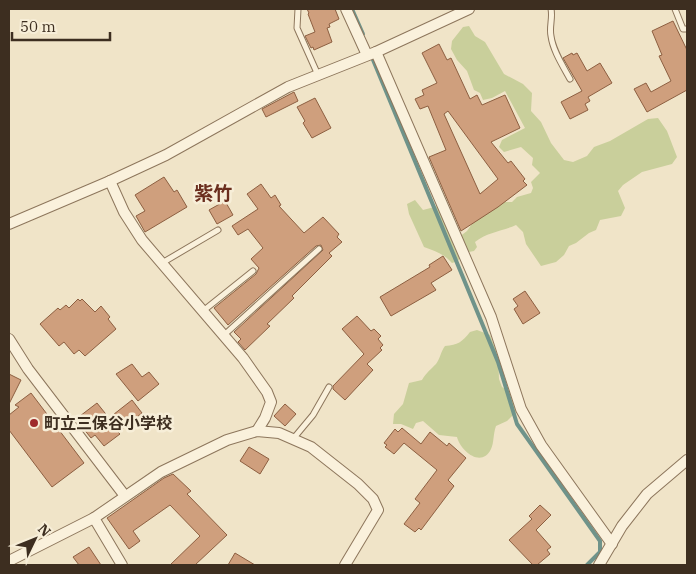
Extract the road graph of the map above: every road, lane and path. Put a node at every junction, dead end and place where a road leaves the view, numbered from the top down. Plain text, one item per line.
1 (298, 9) edge
2 (346, 9) edge
3 (469, 9) edge
4 (551, 9) edge
5 (675, 9) edge
6 (687, 29) edge
7 (371, 54) junction
8 (318, 75) junction
9 (570, 80) dead end
10 (110, 181) junction
11 (9, 224) edge
12 (218, 230) dead end
13 (319, 249) dead end
14 (162, 264) junction
15 (253, 271) dead end
16 (203, 312) junction
17 (223, 337) junction
18 (9, 339) edge
19 (329, 388) dead end
20 (256, 431) junction
21 (293, 439) junction
22 (687, 460) edge
23 (125, 496) junction
24 (94, 518) junction
25 (612, 544) junction
26 (9, 561) edge
27 (122, 565) edge
28 (345, 565) edge
29 (599, 565) edge

1 - 8 lane
2 - 7 street
3 - 7 street
4 - 9 lane
5 - 6 lane
7 - 8 street
7 - 25 street
8 - 10 street
10 - 11 street
10 - 14 street
12 - 14 lane
13 - 17 lane
14 - 16 street
15 - 16 lane
16 - 17 street
17 - 20 street
18 - 23 street
19 - 21 lane
20 - 21 street
20 - 23 street
21 - 28 street
22 - 25 street
23 - 24 street
24 - 26 street
24 - 27 street
25 - 29 street

